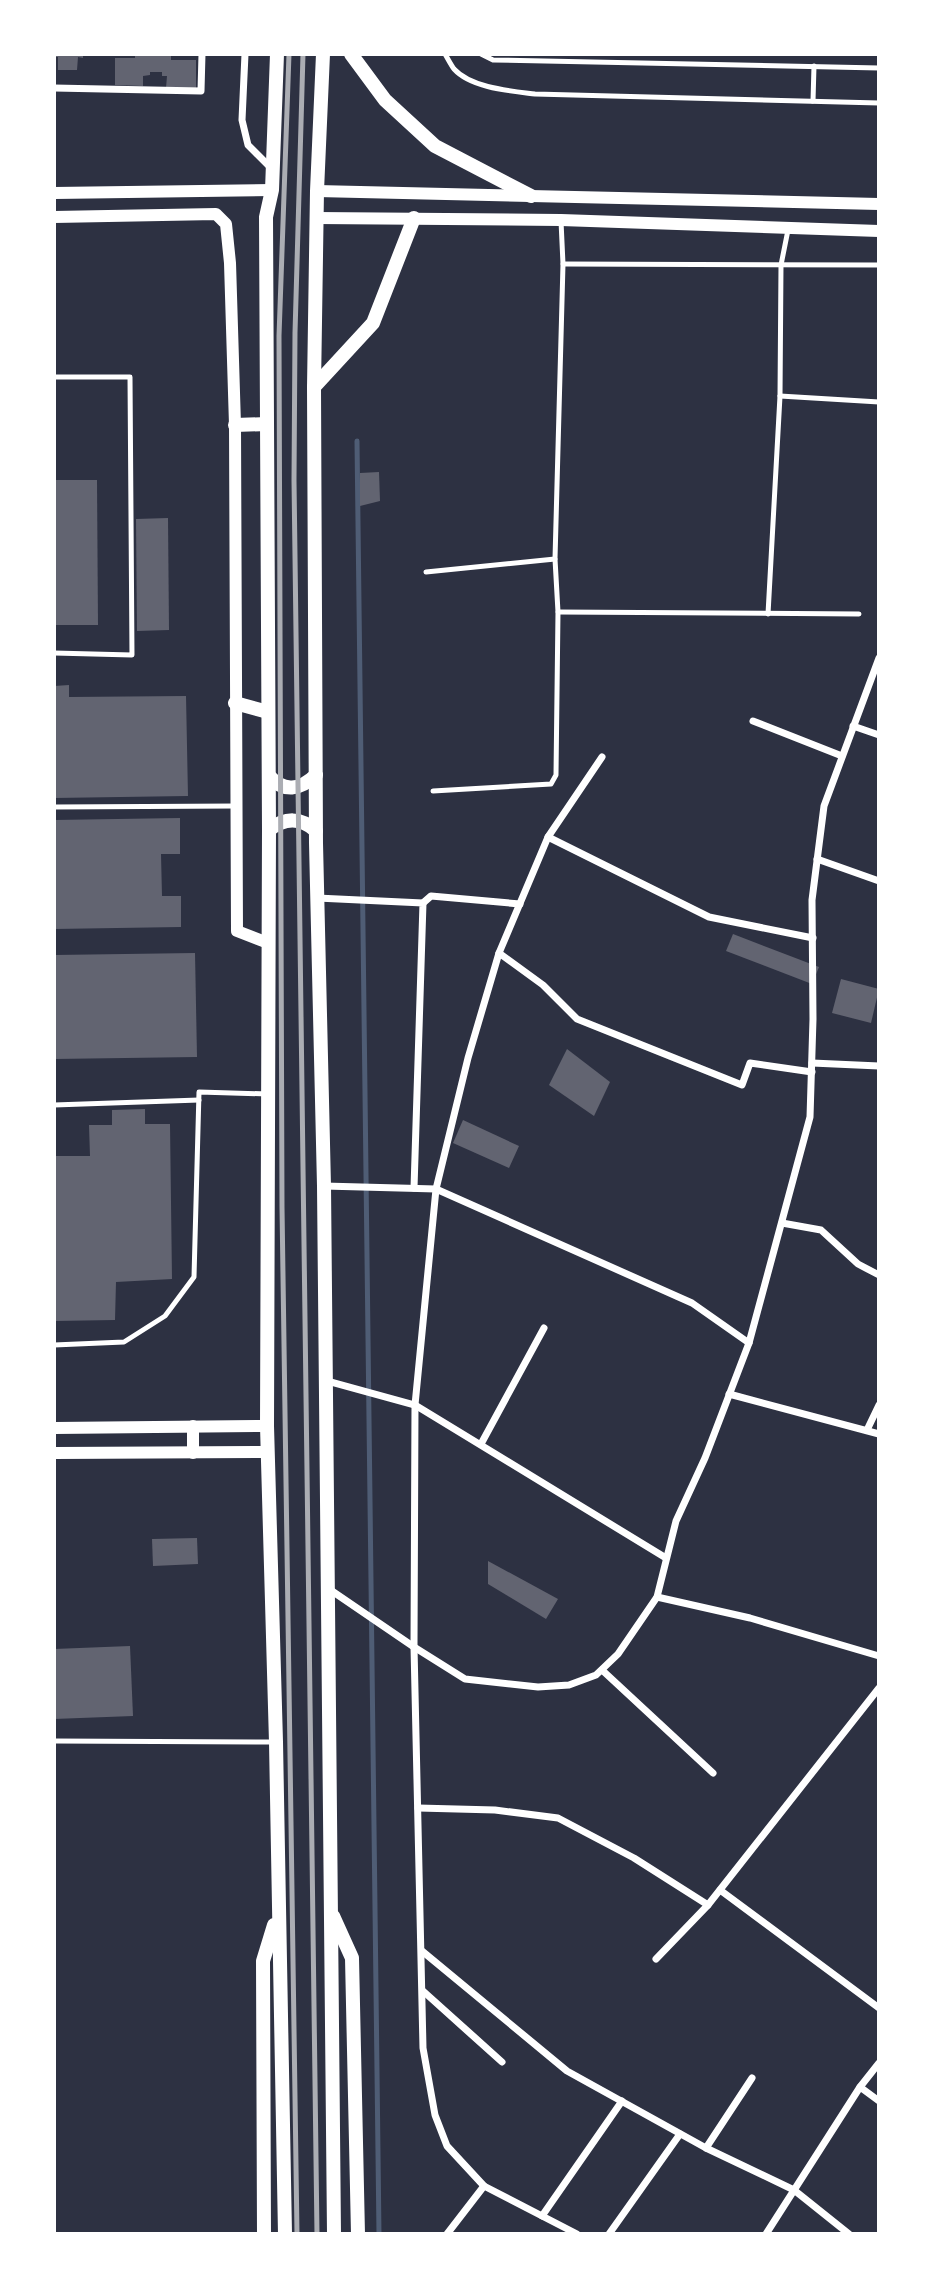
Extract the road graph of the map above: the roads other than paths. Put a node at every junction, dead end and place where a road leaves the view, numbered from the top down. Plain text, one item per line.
1 (202, 54) edge
2 (245, 54) edge
3 (277, 54) edge
4 (323, 54) edge
5 (351, 54) edge
6 (445, 54) edge
7 (481, 54) edge
8 (703, 54) edge
9 (703, 64) junction
10 (814, 66) junction
11 (879, 68) edge
12 (54, 88) edge
13 (813, 101) junction
14 (879, 103) edge
15 (273, 171) junction
16 (272, 190) junction
17 (317, 191) junction
18 (54, 193) edge
19 (531, 196) junction
20 (879, 204) edge
21 (54, 217) edge
22 (316, 218) junction
23 (414, 218) junction
24 (561, 220) junction
25 (789, 227) junction
26 (879, 231) edge
27 (563, 264) junction
28 (781, 265) junction
29 (879, 265) edge
30 (54, 377) edge
31 (314, 387) junction
32 (780, 396) junction
33 (879, 402) edge
34 (267, 424) junction
35 (235, 425) junction
36 (555, 559) junction
37 (426, 572) dead end
38 (558, 612) junction
39 (768, 614) junction
40 (859, 614) dead end
41 (54, 653) edge
42 (879, 657) edge
43 (235, 703) junction
44 (268, 712) junction
45 (753, 721) dead end
46 (853, 726) junction
47 (879, 734) edge
48 (842, 756) junction
49 (602, 757) dead end
50 (316, 775) junction
51 (269, 776) junction
52 (433, 791) dead end
53 (236, 806) junction
54 (54, 807) edge
55 (269, 830) junction
56 (316, 831) junction
57 (548, 837) junction
58 (817, 859) junction
59 (879, 881) edge
60 (317, 898) junction
61 (423, 904) junction
62 (520, 904) junction
63 (813, 938) junction
64 (268, 943) junction
65 (499, 953) junction
66 (879, 1066) edge
67 (812, 1068) junction
68 (268, 1094) junction
69 (199, 1100) junction
70 (54, 1105) edge
71 (324, 1186) junction
72 (414, 1188) junction
73 (436, 1189) junction
74 (782, 1223) junction
75 (879, 1275) edge
76 (544, 1328) dead end
77 (749, 1343) junction
78 (54, 1345) edge
79 (324, 1380) junction
80 (729, 1395) junction
81 (415, 1405) junction
82 (879, 1405) edge
83 (193, 1426) junction
84 (267, 1426) junction
85 (54, 1428) edge
86 (867, 1430) junction
87 (879, 1434) edge
88 (481, 1444) junction
89 (267, 1452) junction
90 (54, 1453) edge
91 (193, 1453) junction
92 (666, 1558) junction
93 (328, 1588) junction
94 (657, 1597) junction
95 (414, 1647) junction
96 (879, 1656) edge
97 (601, 1670) junction
98 (879, 1688) edge
99 (54, 1741) edge
100 (276, 1742) junction
101 (713, 1773) dead end
102 (418, 1808) junction
103 (720, 1890) junction
104 (708, 1905) junction
105 (331, 1912) junction
106 (278, 1914) junction
107 (422, 1951) junction
108 (656, 1959) dead end
109 (423, 1991) junction
110 (879, 2008) edge
111 (502, 2062) dead end
112 (879, 2063) edge
113 (752, 2078) dead end
114 (860, 2087) junction
115 (622, 2101) junction
116 (879, 2101) edge
117 (680, 2134) junction
118 (706, 2148) junction
119 (484, 2186) junction
120 (794, 2190) junction
121 (542, 2216) junction
122 (264, 2234) edge
123 (285, 2234) edge
124 (334, 2234) edge
125 (358, 2234) edge
126 (447, 2234) edge
127 (577, 2234) edge
128 (609, 2234) edge
129 (766, 2234) edge
130 (849, 2234) edge

1 - 12 street
2 - 15 street
3 - 15 main road
4 - 17 main road
5 - 19 main road
6 - 13 lane
7 - 9 lane
8 - 9 lane
9 - 10 lane
10 - 11 lane
10 - 13 lane
13 - 14 lane
15 - 16 main road
16 - 18 street
16 - 34 main road
17 - 19 street
17 - 22 main road
19 - 20 street
21 - 35 street
22 - 23 street
22 - 31 main road
23 - 24 street
23 - 31 main road
24 - 25 street
24 - 27 lane
25 - 26 street
25 - 28 lane
27 - 28 lane
27 - 36 lane
28 - 29 lane
28 - 32 lane
30 - 41 lane
31 - 50 main road
32 - 33 lane
32 - 39 lane
34 - 35 main road
34 - 44 main road
35 - 43 street
36 - 37 lane
36 - 38 lane
38 - 39 lane
38 - 52 lane
39 - 40 lane
42 - 46 street
43 - 44 main road
43 - 53 street
44 - 51 main road
45 - 48 street
46 - 47 street
46 - 48 street
48 - 58 street
49 - 57 street
50 - 51 main road
50 - 56 main road
51 - 55 main road
53 - 54 lane
53 - 64 street
55 - 56 main road
55 - 64 main road
56 - 60 main road
57 - 62 street
57 - 63 street
58 - 59 street
58 - 63 street
60 - 61 street
60 - 71 main road
61 - 62 street
61 - 72 street
62 - 65 street
63 - 67 street
64 - 68 main road
65 - 67 street
65 - 73 street
66 - 67 street
67 - 74 street
68 - 69 lane
68 - 84 main road
69 - 70 lane
69 - 78 lane
71 - 72 street
71 - 79 main road
72 - 73 street
73 - 77 street
73 - 81 street
74 - 75 street
74 - 77 street
76 - 88 street
77 - 80 street
79 - 81 street
79 - 93 main road
80 - 86 street
80 - 92 street
81 - 88 street
81 - 95 street
82 - 86 street
83 - 84 street
83 - 85 street
83 - 91 street
84 - 89 main road
86 - 87 street
88 - 92 street
89 - 91 street
89 - 100 main road
90 - 91 street
92 - 94 street
93 - 95 street
93 - 105 main road
94 - 96 street
94 - 97 street
95 - 97 street
95 - 102 street
97 - 101 street
98 - 103 street
99 - 100 lane
100 - 106 main road
102 - 104 street
102 - 107 street
103 - 104 street
103 - 110 street
104 - 108 street
105 - 124 main road
105 - 125 main road
106 - 122 main road
106 - 123 main road
107 - 109 street
107 - 115 street
109 - 111 street
109 - 119 street
112 - 114 street
113 - 118 street
114 - 116 street
114 - 120 street
115 - 117 street
115 - 121 street
117 - 118 street
117 - 128 street
118 - 120 street
119 - 121 street
119 - 126 street
120 - 129 street
120 - 130 street
121 - 127 street

